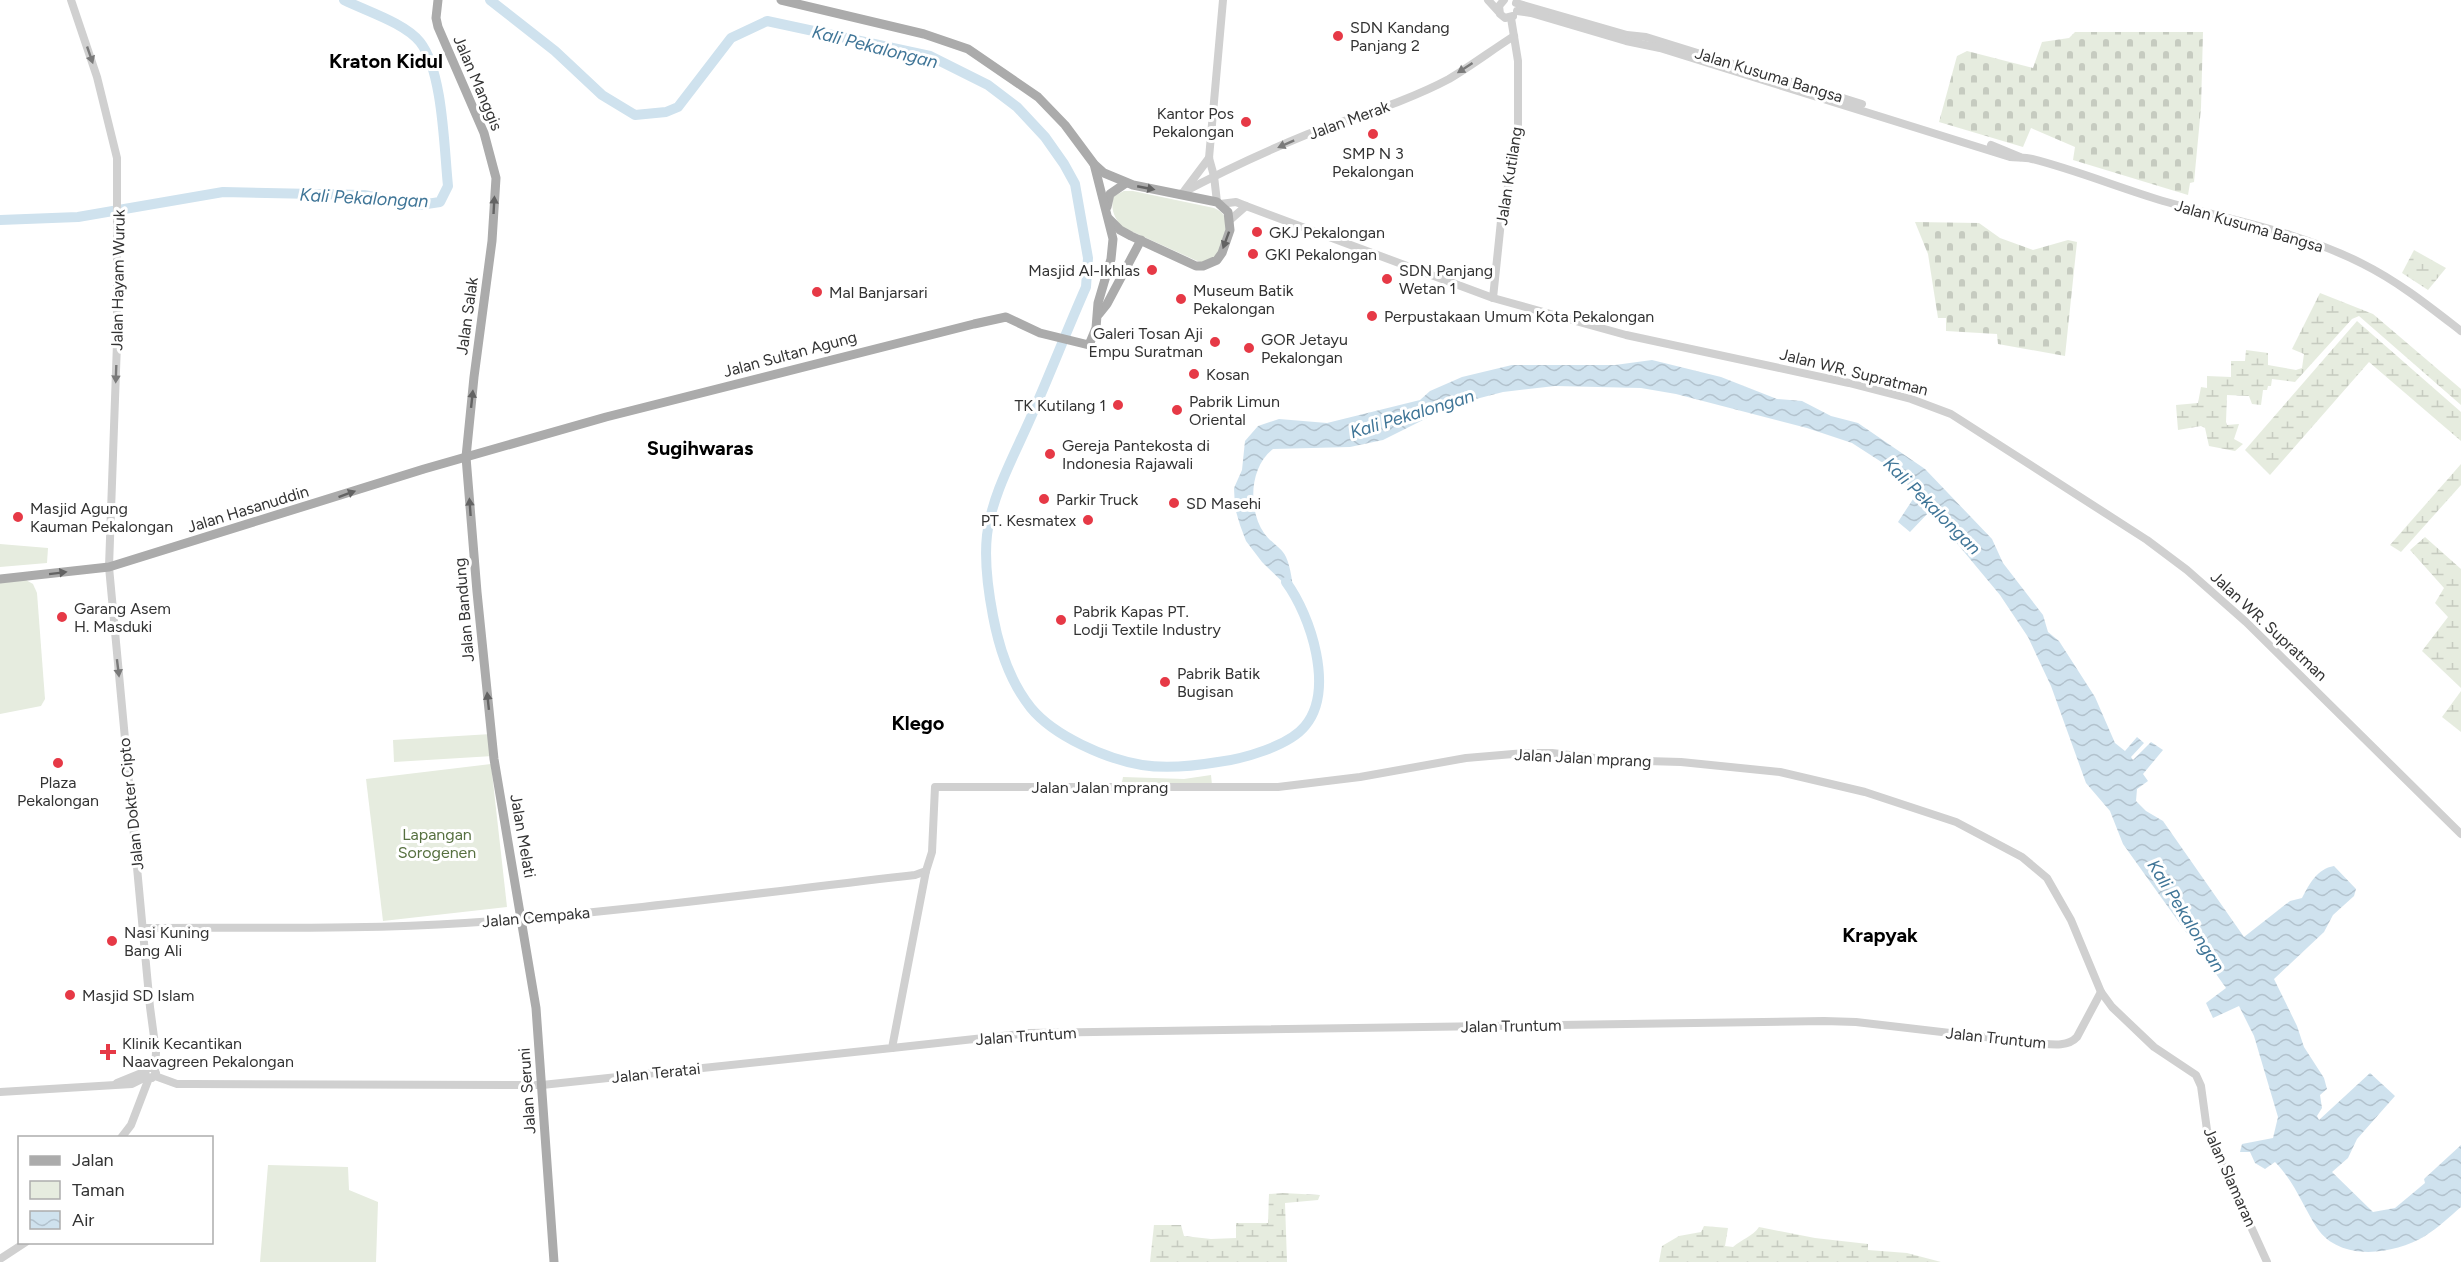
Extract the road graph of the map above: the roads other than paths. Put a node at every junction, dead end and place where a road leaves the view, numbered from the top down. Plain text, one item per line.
1 (71, 0) edge
2 (438, 0) edge
3 (781, 0) edge
4 (1223, 0) edge
5 (1488, 0) edge
6 (1504, 0) edge
7 (1515, 5) edge
8 (1504, 16) junction
9 (1568, 20) junction
10 (1513, 34) junction
11 (1209, 158) junction
12 (1094, 164) junction
13 (1214, 176) junction
14 (496, 178) joint
15 (1126, 183) junction
16 (1182, 193) junction
17 (1218, 203) junction
18 (1246, 206) junction
19 (1107, 213) junction
20 (1230, 220) junction
21 (1141, 240) junction
22 (1493, 298) junction
23 (1099, 314) junction
24 (2461, 332) edge
25 (466, 457) junction
26 (109, 567) junction
27 (0, 579) edge
28 (494, 759) joint
29 (2461, 834) edge
30 (926, 871) junction
31 (522, 919) junction
32 (143, 928) junction
33 (2101, 992) junction
34 (892, 1048) junction
35 (150, 1073) junction
36 (542, 1085) junction
37 (0, 1092) edge
38 (122, 1136) edge
39 (23, 1244) edge
40 (0, 1258) edge
41 (554, 1262) edge
42 (2267, 1262) edge

1 -> 26 street, Jalan Hayam Wuruk
2 - 14 main road, Jalan Manggis
3 - 12 main road
4 - 11 street
5 - 8 street
6 - 8 street
7 - 8 street
7 - 9 street, Jalan Kusuma Bangsa
7 - 9 street, Jalan Kusuma Bangsa
8 - 10 street, Jalan Kutilang
9 - 24 street, Jalan Kusuma Bangsa
10 -> 13 street, Jalan Merak
10 - 22 street, Jalan Kutilang
11 - 13 street
11 - 16 street
12 - 15 main road
12 - 19 main road
13 - 16 street, Jalan Merak
13 - 17 street
25 -> 14 main road, Jalan Salak
15 -> 16 main road
15 - 19 main road
16 - 17 main road
17 - 18 street, Jalan WR. Supratman
17 - 20 main road
18 - 20 street
18 - 22 street, Jalan WR. Supratman
19 - 21 main road
19 - 23 main road
20 -> 21 main road
21 - 23 main road
22 - 29 street, Jalan WR. Supratman
23 - 25 main road, Jalan Sultan Agung
26 -> 25 main road, Jalan Hasanuddin
28 -> 25 main road, Jalan Bandung
27 -> 26 main road, Jalan Hasanuddin
26 -> 32 street, Jalan Dokter Cipto
28 - 31 main road, Jalan Melati
30 - 31 street, Jalan Cempaka
30 - 33 street, Jalan Jalan mprang
30 - 34 street
31 - 32 street, Jalan Cempaka
31 - 36 main road, Jalan Seruni
32 - 35 street, Jalan Dokter Cipto
33 - 34 street, Jalan Truntum
33 - 42 street, Jalan Slamaran
34 - 36 street, Jalan Teratai
35 - 36 street, Jalan Teratai
35 - 37 street
35 - 38 street
36 - 41 main road, Jalan Seruni
39 - 40 street

